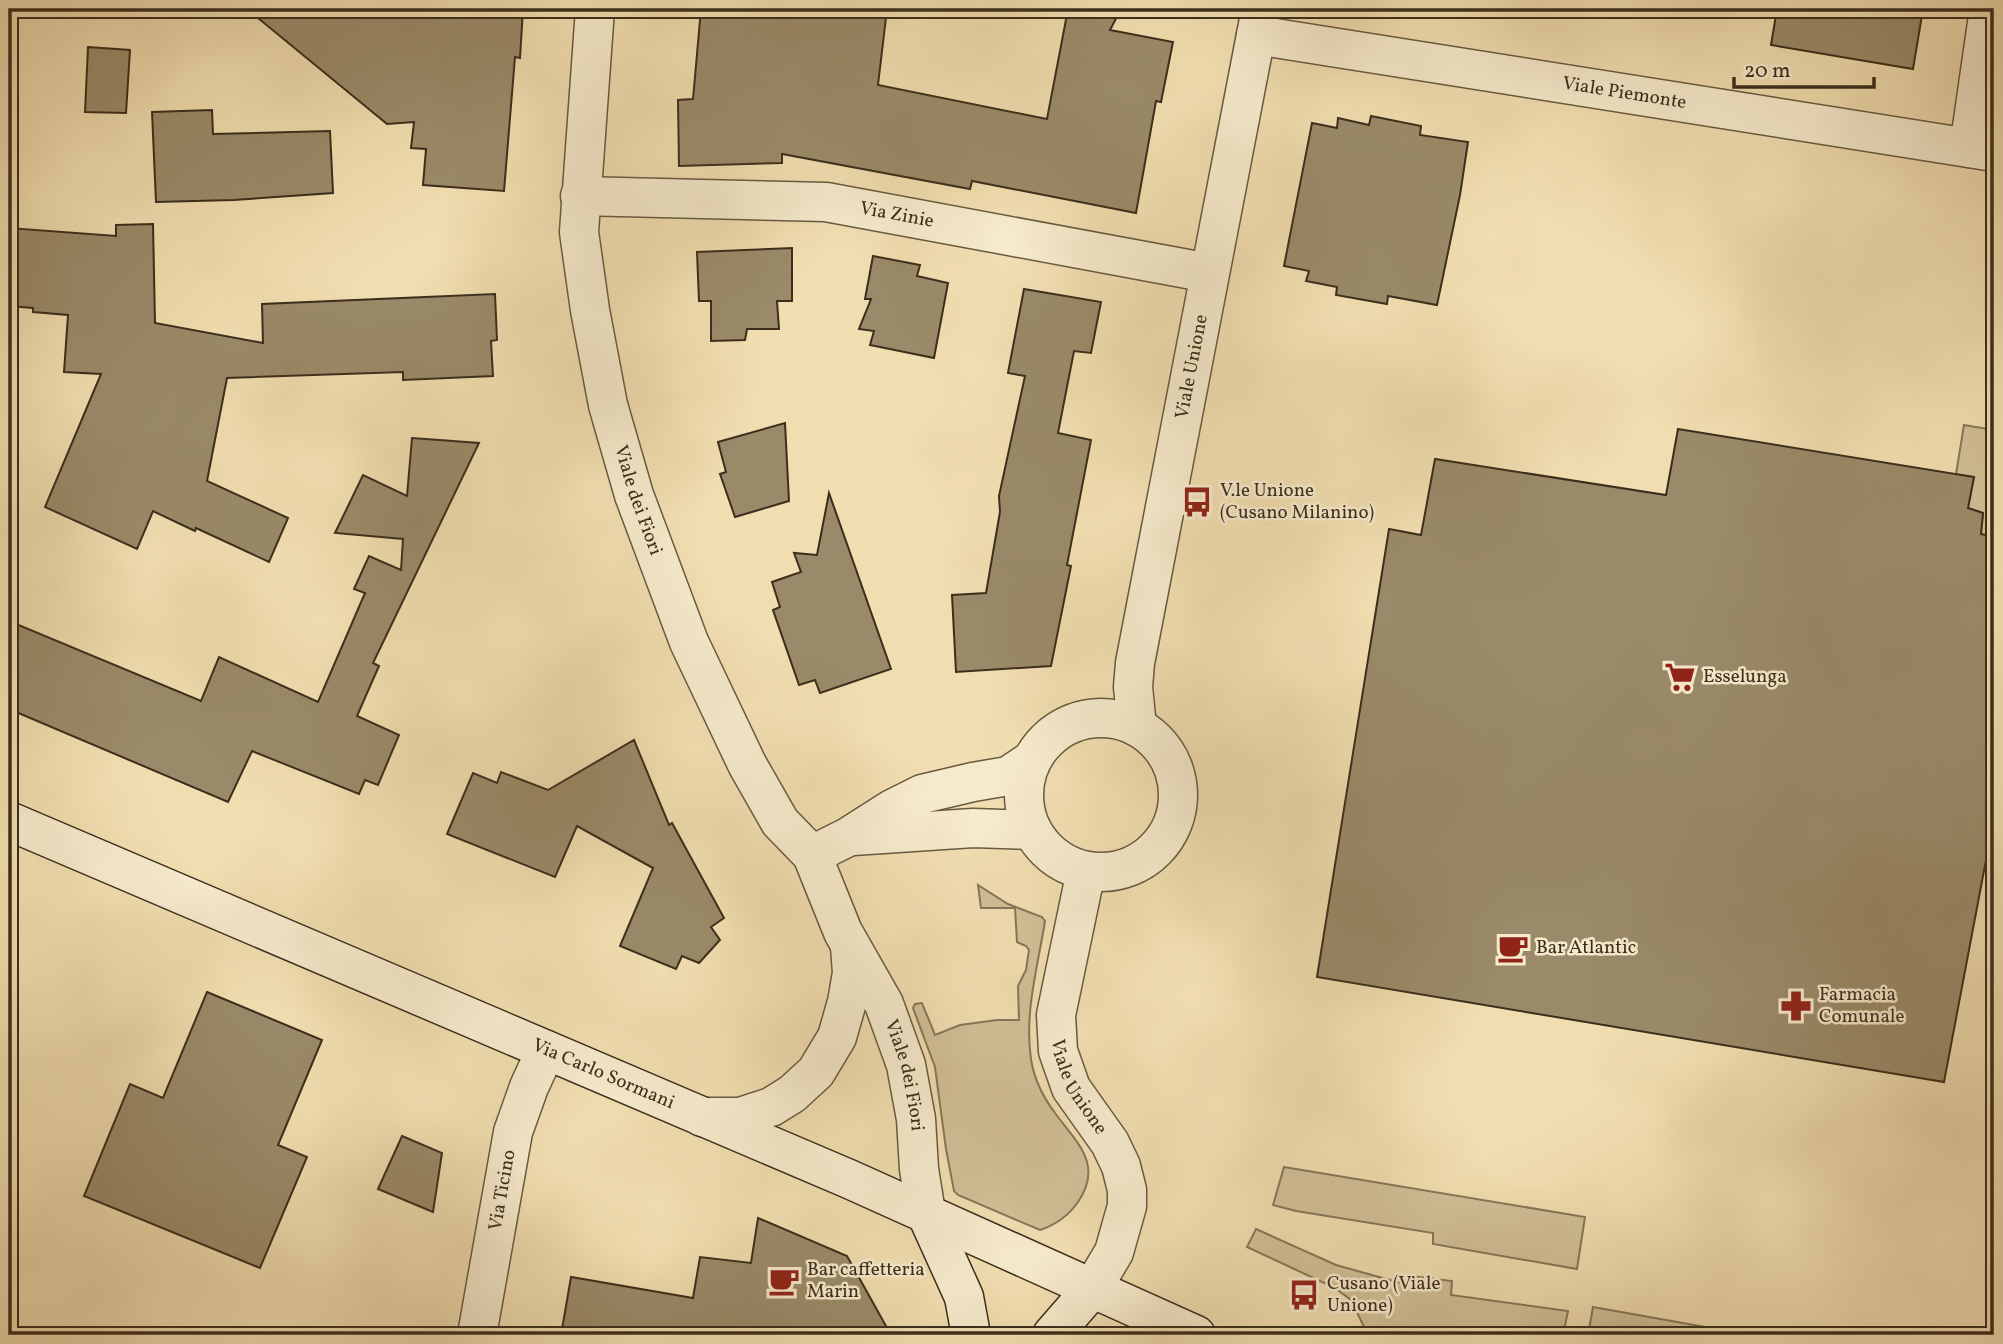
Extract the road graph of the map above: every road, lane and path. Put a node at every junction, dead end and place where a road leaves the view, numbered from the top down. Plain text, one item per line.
1 (595, 9) edge
2 (1989, 9) edge
3 (1258, 22) edge
4 (1982, 150) edge
5 (580, 196) junction
6 (1209, 273) junction
7 (1137, 727) junction
8 (1032, 760) junction
9 (9, 822) edge
10 (1032, 830) junction
11 (848, 837) junction
12 (812, 855) junction
13 (1086, 871) junction
14 (850, 947) junction
15 (546, 1050) junction
16 (702, 1117) junction
17 (926, 1213) junction
18 (1092, 1289) junction
19 (477, 1335) edge
20 (971, 1335) edge
21 (1052, 1335) edge
22 (1196, 1335) edge

1 - 5 street, Viale dei Fiori
2 - 4 street
3 - 4 street, Viale Piemonte
3 - 6 street, Viale Unione
5 - 6 street, Via Zinie
5 - 12 street, Viale dei Fiori
6 - 7 street, Viale Unione
7 - 8 street
7 - 13 street
8 - 10 street
8 - 11 street
9 - 15 street, Via Carlo Sormani
10 - 11 street
10 - 13 street
11 - 12 street
12 - 14 street, Viale dei Fiori
13 - 18 street, Viale Unione
14 - 16 street, Viale dei Fiori
14 - 17 street, Viale dei Fiori
15 - 16 street, Via Carlo Sormani
15 - 19 street, Via Ticino
16 - 17 street, Via Carlo Sormani
17 - 18 street, Via Carlo Sormani
17 - 20 street, Viale dei Fiori
18 - 21 street, Viale Unione
18 - 22 street, Via Carlo Sormani

